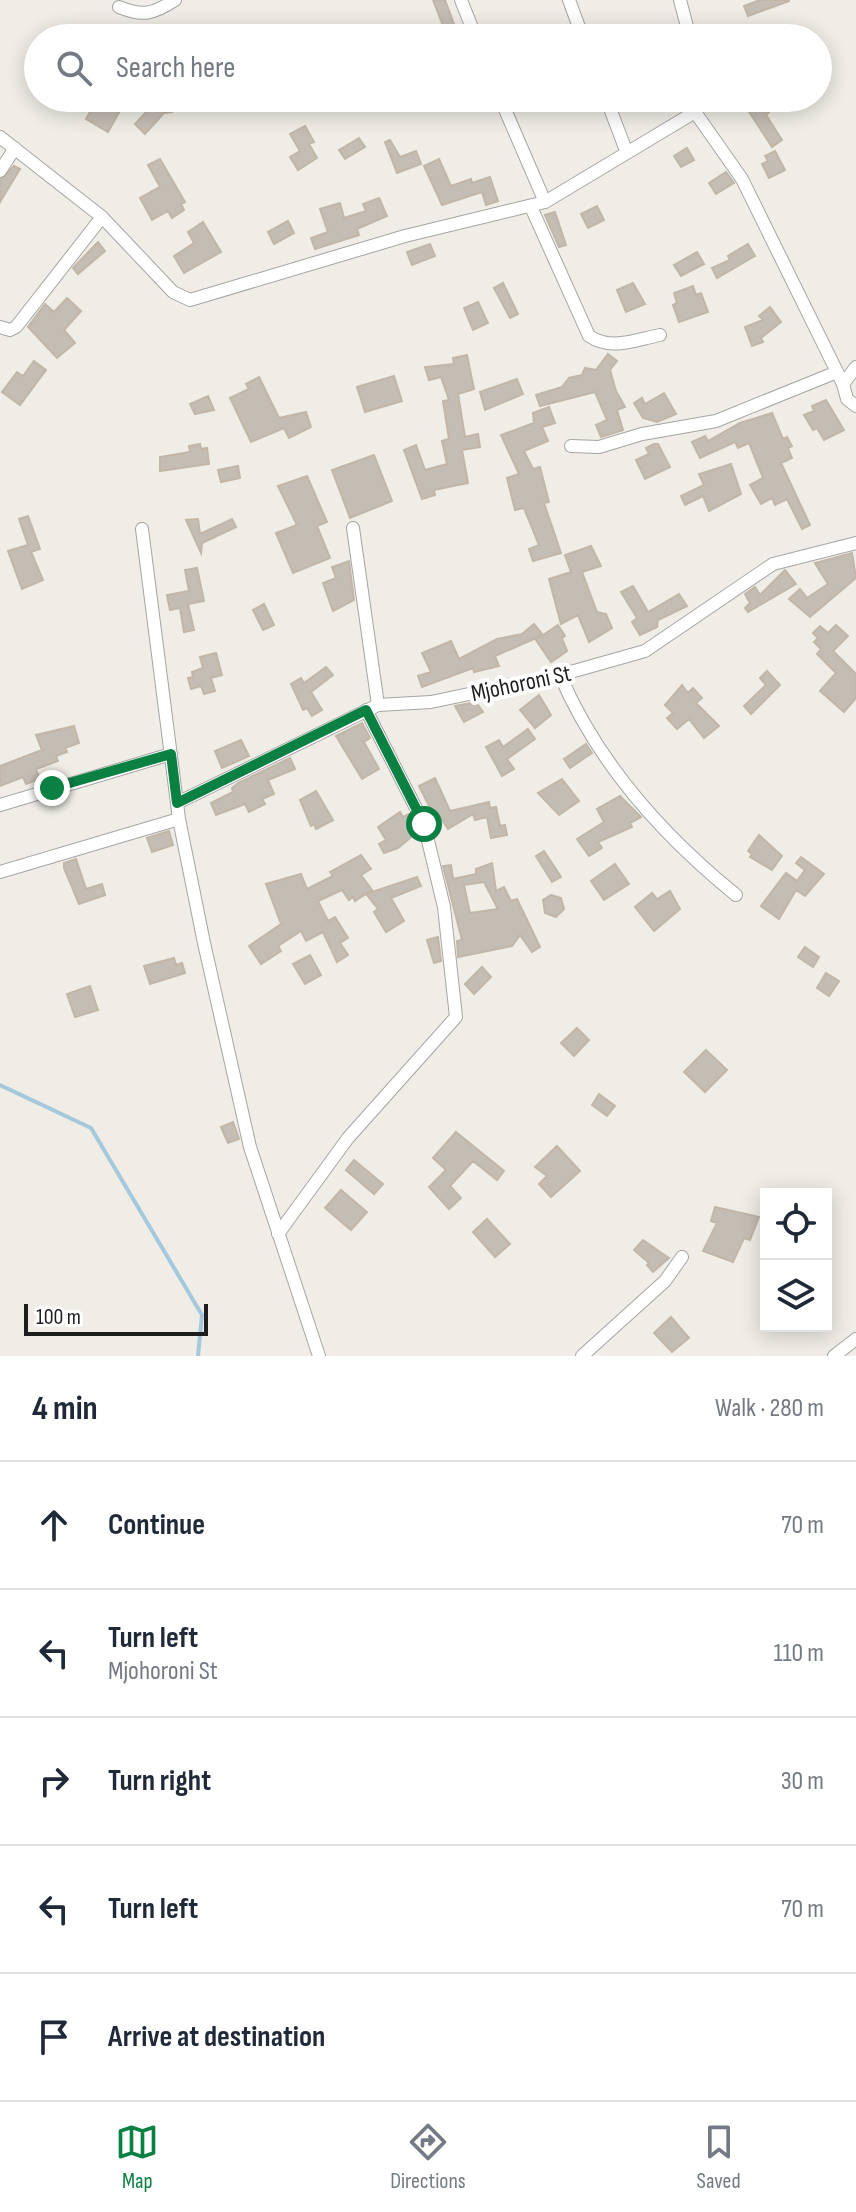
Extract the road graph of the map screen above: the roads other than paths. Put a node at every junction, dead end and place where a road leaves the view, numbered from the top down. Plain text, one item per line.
1 (175, 0) edge
2 (461, 0) edge
3 (569, 0) edge
4 (680, 0) edge
5 (119, 7) dead end
6 (470, 24) edge
7 (578, 24) edge
8 (686, 24) edge
9 (506, 112) edge
10 (611, 112) edge
11 (695, 112) joint
12 (0, 137) edge
13 (15, 148) junction
14 (627, 153) junction
15 (0, 171) edge
16 (545, 202) junction
17 (531, 207) junction
18 (102, 217) junction
19 (0, 327) edge
20 (660, 335) dead end
21 (856, 367) edge
22 (840, 378) junction
23 (856, 406) edge
24 (571, 446) dead end
25 (353, 528) dead end
26 (142, 529) dead end
27 (856, 543) edge
28 (560, 675) junction
29 (372, 707) junction
30 (171, 754) junction
31 (177, 803) junction
32 (0, 805) edge
33 (179, 819) junction
34 (0, 872) edge
35 (736, 895) dead end
36 (278, 1234) junction
37 (682, 1257) dead end
38 (856, 1339) edge
39 (319, 1356) edge
40 (582, 1356) edge
41 (834, 1356) edge

1 - 5 street
2 - 6 street
3 - 7 street
4 - 8 street
9 - 16 street
10 - 14 street
11 - 14 street
11 - 22 street
12 - 13 street
13 - 15 street
13 - 18 street
14 - 16 street
16 - 17 street
17 - 18 street
17 - 20 street
18 - 19 street
21 - 22 street
22 - 23 street
22 - 24 street
25 - 29 street
26 - 30 street
27 - 28 street, Mjohoroni St
28 - 29 street, Mjohoroni St
28 - 35 street
29 - 31 street, Mjohoroni St
29 - 36 street
30 - 31 street
30 - 32 street
31 - 33 street
33 - 34 street
33 - 36 street
36 - 39 street
37 - 40 street
38 - 41 street

